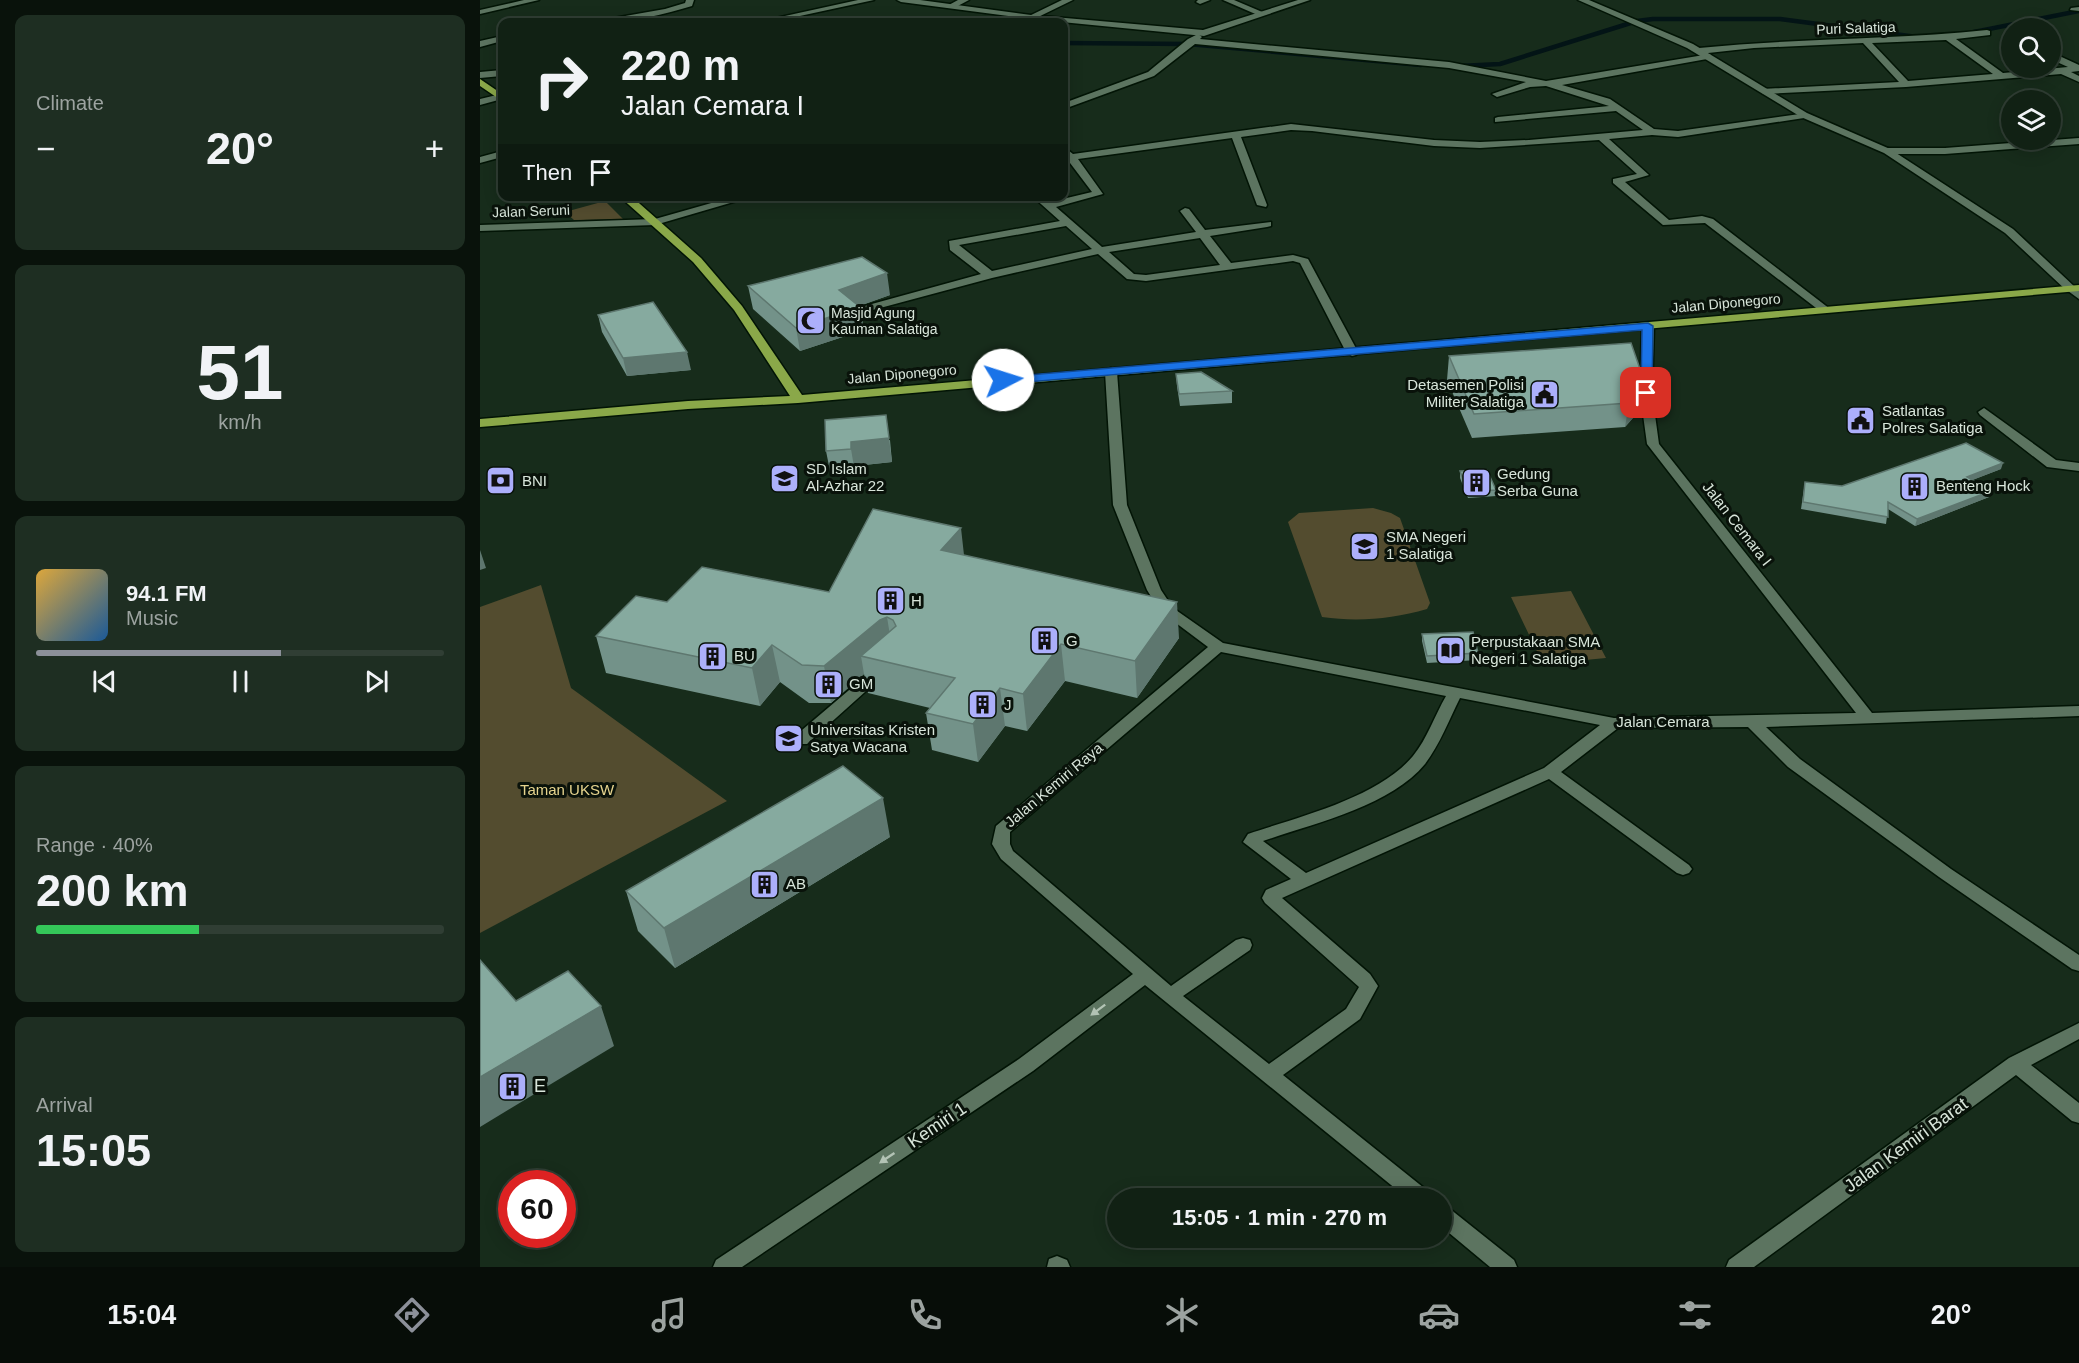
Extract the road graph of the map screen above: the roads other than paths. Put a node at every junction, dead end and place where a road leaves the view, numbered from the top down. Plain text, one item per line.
1 (535, 0) edge
2 (690, 0) edge
3 (870, 0) edge
4 (901, 0) edge
5 (965, 0) edge
6 (1069, 0) edge
7 (1227, 0) edge
8 (1306, 0) edge
9 (1582, 0) edge
10 (861, 1) edge
11 (951, 6) junction
12 (480, 12) edge
13 (1263, 14) junction
14 (1031, 17) junction
15 (621, 18) edge
16 (781, 18) edge
17 (1042, 18) edge
18 (1068, 20) edge
19 (1203, 33) junction
20 (1987, 33) dead end
21 (1948, 37) junction
22 (498, 40) edge
23 (1866, 41) junction
24 (480, 44) edge
25 (1188, 44) junction
26 (1703, 53) junction
27 (2061, 60) edge
28 (2078, 69) edge
29 (2062, 71) joint
30 (498, 74) edge
31 (480, 75) edge
32 (2001, 76) joint
33 (2079, 79) edge
34 (480, 82) edge
35 (1541, 82) junction
36 (1906, 84) junction
37 (1766, 90) junction
38 (1497, 94) dead end
39 (498, 95) edge
40 (498, 99) edge
41 (480, 102) edge
42 (1068, 105) edge
43 (1619, 108) junction
44 (1804, 116) junction
45 (1498, 120) dead end
46 (1652, 132) junction
47 (1235, 134) junction
48 (1600, 136) junction
49 (2079, 141) edge
50 (1887, 151) junction
51 (1068, 153) edge
52 (1068, 154) edge
53 (498, 155) edge
54 (480, 160) edge
55 (630, 201) edge
56 (732, 201) edge
57 (1042, 201) edge
58 (1262, 205) dead end
59 (1047, 206) junction
60 (1185, 211) dead end
61 (656, 222) junction
62 (1068, 223) junction
63 (1267, 224) dead end
64 (480, 228) edge
65 (1202, 234) junction
66 (1101, 250) junction
67 (1227, 266) junction
68 (990, 275) junction
69 (2076, 291) edge
70 (1824, 309) junction
71 (854, 312) edge
72 (1648, 326) junction
73 (1352, 352) junction
74 (1111, 372) junction
75 (798, 399) junction
76 (1984, 412) dead end
77 (480, 423) edge
78 (2079, 468) edge
79 (1218, 647) junction
80 (891, 661) edge
81 (1455, 693) junction
82 (2079, 711) edge
83 (1867, 717) junction
84 (1752, 722) junction
85 (1614, 723) junction
86 (801, 740) dead end
87 (1550, 772) junction
88 (1683, 869) dead end
89 (1305, 881) junction
90 (1243, 945) dead end
91 (2079, 964) edge
92 (1145, 975) junction
93 (1170, 996) junction
94 (2079, 1030) edge
95 (2016, 1064) junction
96 (1268, 1074) junction
97 (2079, 1116) edge
98 (1410, 1188) edge
99 (1452, 1223) edge
100 (724, 1267) edge
101 (1506, 1267) edge
102 (1737, 1267) edge

1 - 12 street
2 - 15 street
3 - 10 street
4 - 11 street
5 - 11 street
6 - 14 street
7 - 13 street
8 - 13 street
9 - 26 street
10 - 16 street
11 - 14 street
13 - 19 street
14 - 17 street
18 - 19 street
19 - 25 street
20 - 21 street, Puri Salatiga
21 - 23 street, Puri Salatiga
21 - 32 street
22 - 24 street
23 - 26 street, Puri Salatiga
23 - 36 street
25 - 35 street
25 - 42 street
26 - 35 street, Puri Salatiga
26 - 37 street
27 - 28 street
28 - 29 street
29 - 33 street
30 - 31 street
32 - 36 street
34 - 39 main road
35 - 38 street
35 - 43 street
36 - 37 street
37 - 44 street
40 - 41 street
43 - 45 street
43 - 46 street
44 - 46 street
44 - 50 street
46 - 48 street
47 - 48 street
47 - 51 street
47 - 58 street
48 - 70 street
49 - 50 street
50 - 69 street
52 - 59 street
53 - 54 street
55 - 61 main road
56 - 61 street, Jalan Seruni
57 - 59 street
59 - 62 street
60 - 65 street
61 - 64 street, Jalan Seruni
61 - 75 main road
62 - 66 street
62 - 68 street
63 - 65 street
65 - 66 street
65 - 67 street
66 - 67 street
66 - 68 street
67 - 73 street
68 - 71 street
69 - 70 main road, Jalan Diponegoro
70 - 72 main road, Jalan Diponegoro
72 - 73 main road, Jalan Diponegoro
72 - 83 street, Jalan Cemara I
73 - 74 main road, Jalan Diponegoro
74 - 75 main road, Jalan Diponegoro
74 - 79 street
75 - 77 main road, Jalan Diponegoro
76 - 78 street
79 - 81 street, Jalan Cemara
79 - 92 street, Jalan Kemiri Raya
80 - 86 street
81 - 85 street, Jalan Cemara
81 - 89 street
82 - 83 street, Jalan Cemara
83 - 84 street, Jalan Cemara
84 - 85 street, Jalan Cemara
84 - 91 street
85 - 87 street
87 - 88 street
87 - 89 street
89 - 96 street
90 - 93 street
92 - 93 street, Jalan Kemiri Raya
92 -> 100 street, Kemiri 1
93 - 96 street, Jalan Kemiri Raya
94 - 95 street, Jalan Kemiri Barat
95 - 97 street
95 - 102 street, Jalan Kemiri Barat
96 - 98 street, Jalan Kemiri Raya
99 - 101 street

